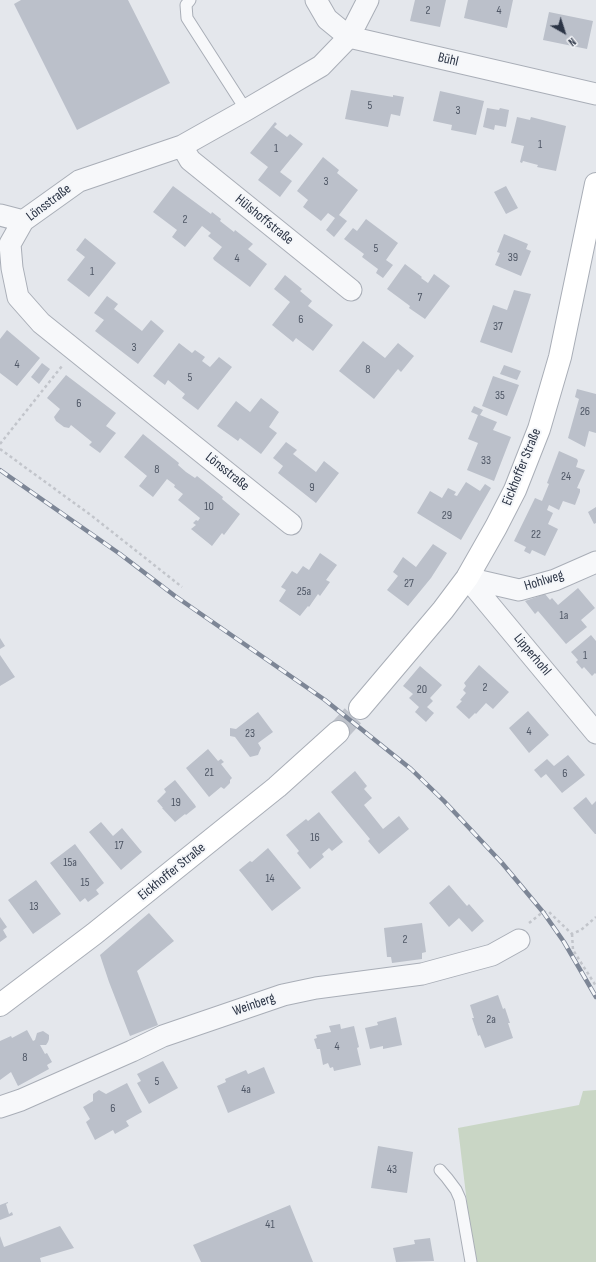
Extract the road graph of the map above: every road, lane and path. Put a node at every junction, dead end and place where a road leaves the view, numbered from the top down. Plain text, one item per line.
1 (190, 0) edge
2 (316, 0) edge
3 (368, 0) edge
4 (349, 38) junction
5 (596, 94) edge
6 (246, 110) junction
7 (182, 146) junction
8 (596, 184) edge
9 (0, 215) edge
10 (23, 222) junction
11 (351, 290) dead end
12 (74, 350) junction
13 (0, 444) edge
14 (0, 449) edge
15 (291, 524) dead end
16 (596, 562) edge
17 (467, 578) junction
18 (182, 587) dead end
19 (360, 708) tunnel mouth
20 (338, 732) tunnel mouth
21 (596, 733) edge
22 (596, 917) edge
23 (572, 934) junction
24 (519, 940) joint
25 (596, 986) edge
26 (0, 1005) edge
27 (0, 1107) edge
28 (440, 1170) dead end
29 (471, 1262) edge

1 - 6 lane
2 - 4 street, Bühl
3 - 4 street, Lönsstraße
4 - 5 street, Bühl
4 - 6 street, Lönsstraße
6 - 7 street, Lönsstraße
7 - 10 street, Lönsstraße
7 - 11 street, Hülshoffstraße
8 - 17 main road, Eickhoffer Straße
9 - 10 street
10 - 12 street, Lönsstraße
12 - 13 path
12 - 15 street, Lönsstraße
14 - 18 path
16 - 17 street, Hohlweg
17 - 19 main road, Eickhoffer Straße
17 - 21 street, Lipperhohl
20 - 26 main road, Eickhoffer Straße
22 - 23 path
23 - 24 path
23 - 25 path
24 - 27 street, Weinberg
28 - 29 lane

